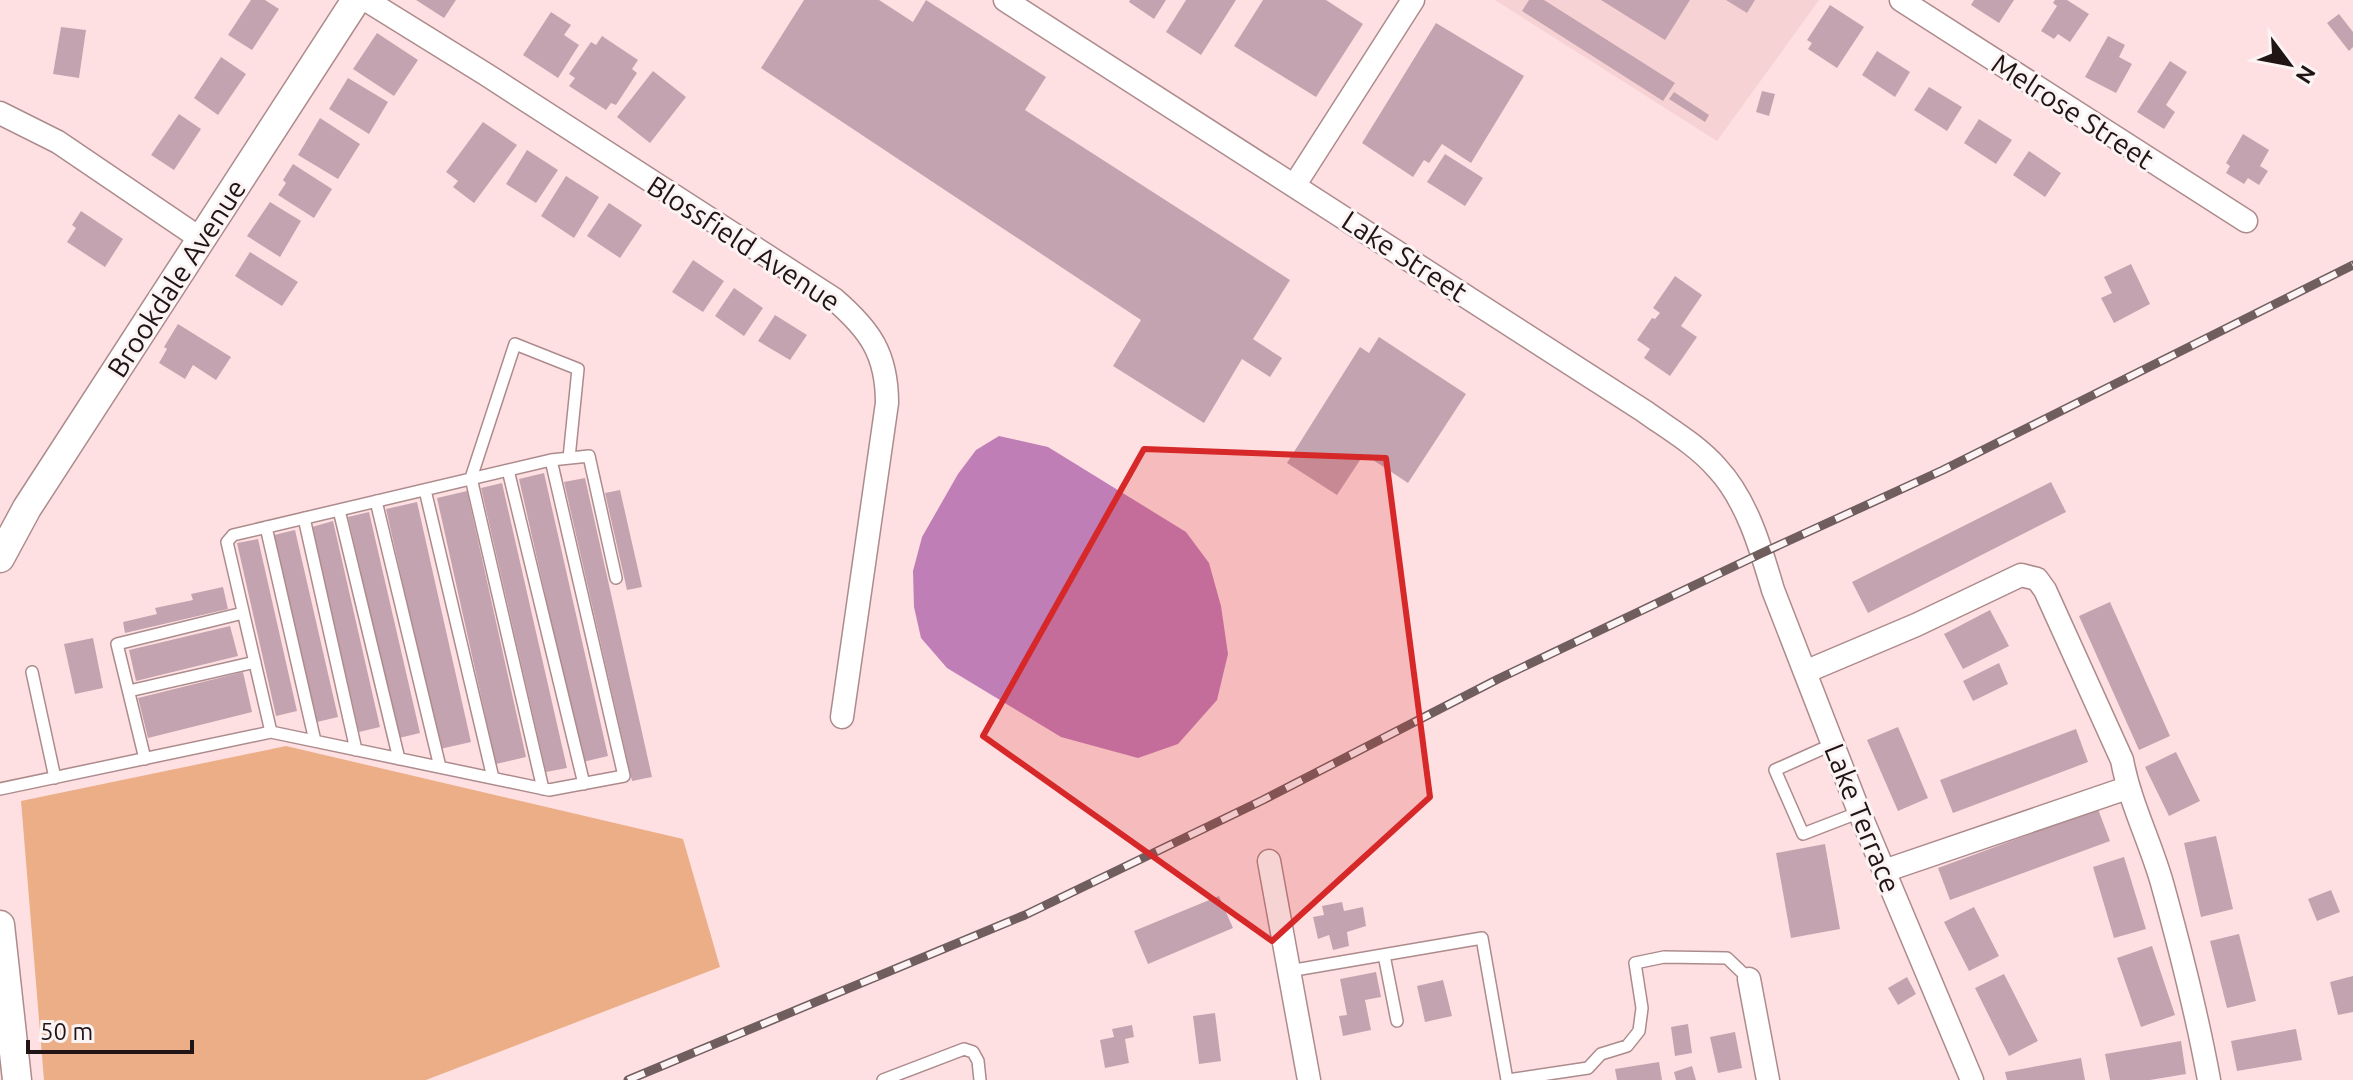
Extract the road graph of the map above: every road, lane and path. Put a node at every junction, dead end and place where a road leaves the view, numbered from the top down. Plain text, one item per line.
1 (356, 0) edge
2 (366, 0) edge
3 (1005, 0) edge
4 (1413, 0) edge
5 (1901, 0) edge
6 (0, 113) edge
7 (1294, 186) junction
8 (2246, 221) dead end
9 (201, 239) junction
10 (569, 458) junction
11 (551, 460) junction
12 (508, 470) junction
13 (471, 478) junction
14 (425, 490) junction
15 (376, 501) junction
16 (339, 510) junction
17 (304, 518) junction
18 (266, 527) junction
19 (1762, 553) joint
20 (0, 558) edge
21 (616, 578) dead end
22 (243, 613) junction
23 (255, 662) junction
24 (32, 672) dead end
25 (1805, 672) junction
26 (129, 691) junction
27 (842, 717) dead end
28 (271, 732) junction
29 (315, 741) junction
30 (1833, 744) junction
31 (356, 750) junction
32 (145, 759) junction
33 (399, 759) junction
34 (440, 767) junction
35 (55, 778) junction
36 (493, 778) junction
37 (584, 784) junction
38 (2127, 788) junction
39 (0, 789) edge
40 (543, 789) junction
41 (1860, 812) junction
42 (1269, 861) dead end
43 (1884, 871) junction
44 (0, 925) edge
45 (1384, 955) junction
46 (1289, 971) junction
47 (1749, 979) joint
48 (1397, 1021) dead end
49 (6, 1044) edge
50 (17, 1080) edge
51 (883, 1080) edge
52 (980, 1080) edge
53 (1309, 1080) edge
54 (1508, 1080) edge
55 (1768, 1080) edge
56 (1972, 1080) edge
57 (2209, 1080) edge

1 - 9 street, Brookdale Avenue
2 - 27 street, Blossfield Avenue
3 - 7 street, Lake Street
4 - 7 street
5 - 8 street, Melrose Street
6 - 9 street
7 - 19 street, Lake Street
9 - 20 street, Brookdale Avenue
10 - 11 lane
10 - 13 lane
10 - 21 lane
11 - 12 lane
11 - 37 lane
12 - 13 lane
12 - 37 lane
13 - 14 lane
13 - 40 lane
14 - 15 lane
14 - 36 lane
15 - 16 lane
15 - 34 lane
16 - 17 lane
16 - 33 lane
17 - 18 lane
17 - 31 lane
18 - 22 lane
18 - 29 lane
19 - 25 street, Lake Terrace
22 - 23 lane
22 - 26 lane
23 - 26 lane
23 - 28 lane
24 - 35 lane
25 - 30 street, Lake Terrace
25 - 38 street
26 - 32 lane
28 - 29 lane
28 - 32 lane
29 - 31 lane
30 - 41 street, Lake Terrace
30 - 41 lane
31 - 33 lane
32 - 35 lane
33 - 34 lane
34 - 36 lane
35 - 39 lane
36 - 40 lane
37 - 40 lane
38 - 43 street
38 - 57 street
41 - 43 street, Lake Terrace
42 - 46 street
43 - 56 street, Lake Terrace
44 - 49 street
45 - 46 lane
45 - 48 lane
45 - 54 lane
46 - 53 street
47 - 54 lane
47 - 55 street
49 - 50 street
51 - 52 lane

